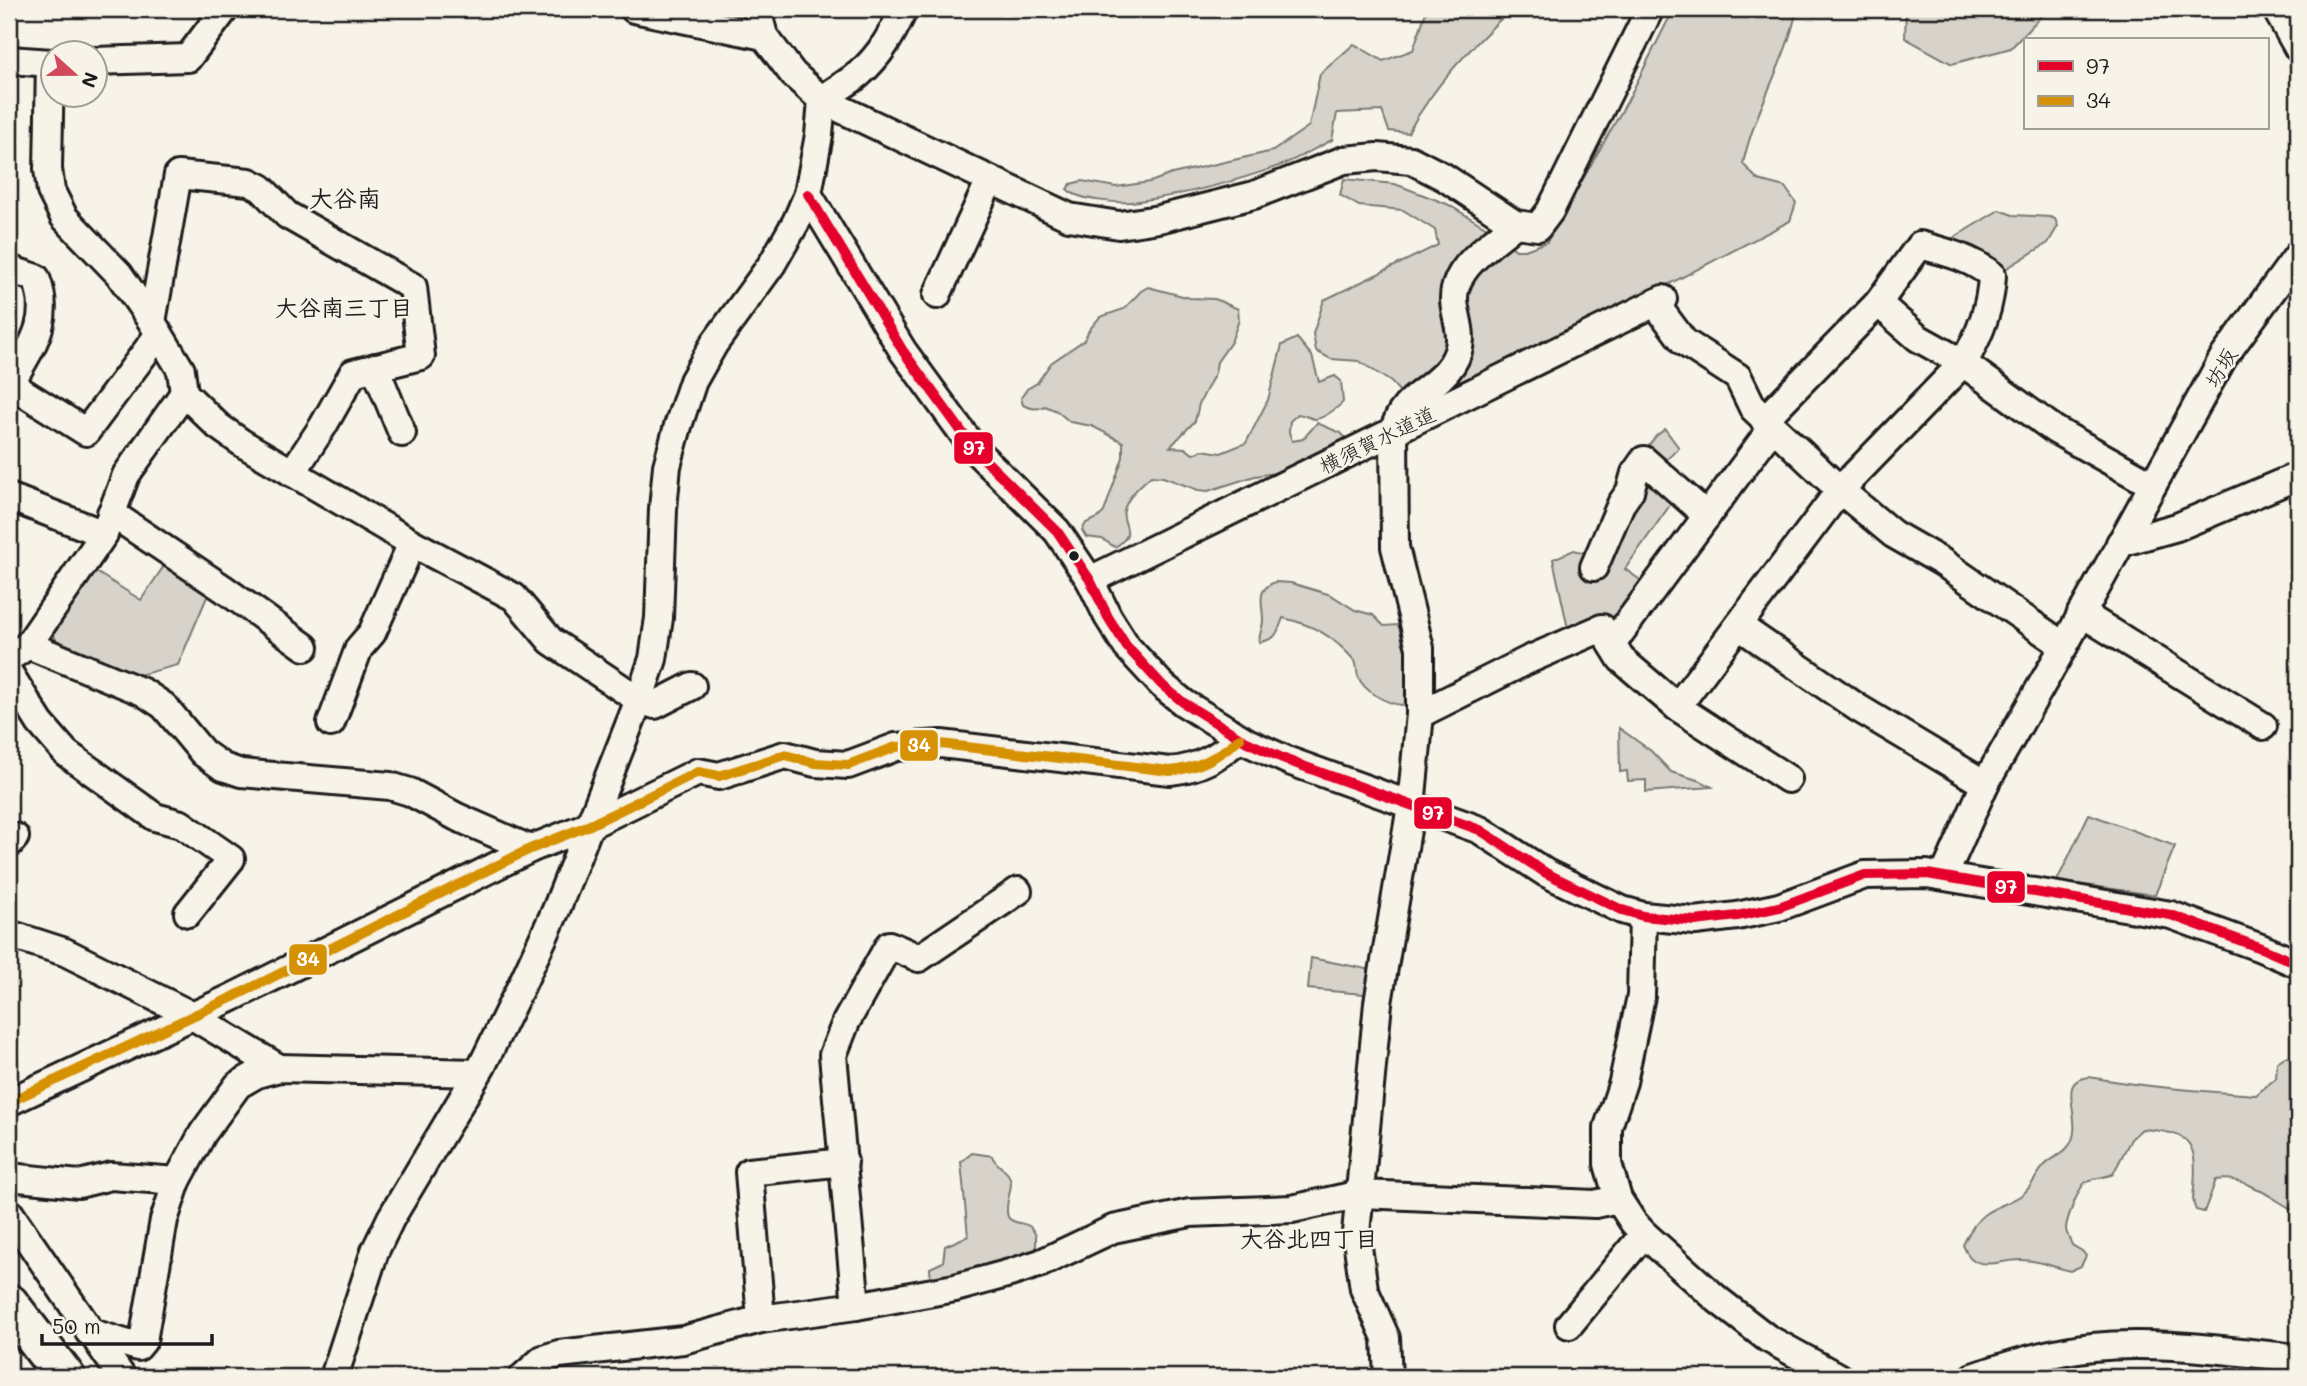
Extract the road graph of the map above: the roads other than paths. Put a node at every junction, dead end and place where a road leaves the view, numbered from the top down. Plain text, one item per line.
1 (225, 9) edge
2 (634, 9) edge
3 (757, 9) edge
4 (904, 9) edge
5 (1650, 9) edge
6 (2276, 9) edge
7 (764, 36) junction
8 (2298, 48) edge
9 (9, 60) edge
10 (108, 61) edge
11 (38, 62) edge
12 (822, 100) junction
13 (50, 108) edge
14 (990, 180) junction
15 (807, 194) junction
16 (1515, 224) junction
17 (2298, 255) edge
18 (9, 269) edge
19 (937, 295) dead end
20 (1878, 303) junction
21 (156, 328) junction
22 (1963, 363) junction
23 (375, 367) junction
24 (9, 385) edge
25 (184, 393) junction
26 (1768, 424) junction
27 (1394, 431) junction
28 (402, 433) dead end
29 (292, 473) junction
30 (2298, 476) edge
31 (2153, 485) junction
32 (1840, 491) junction
33 (9, 497) edge
34 (1707, 516) junction
35 (108, 523) junction
36 (412, 542) junction
37 (2120, 543) junction
38 (1594, 567) dead end
39 (1090, 580) junction
40 (2081, 613) junction
41 (1739, 626) junction
42 (1612, 644) junction
43 (2064, 646) junction
44 (305, 647) dead end
45 (18, 652) edge
46 (9, 673) edge
47 (692, 686) dead end
48 (639, 700) junction
49 (1677, 707) junction
50 (1420, 714) junction
51 (331, 723) dead end
52 (2263, 726) dead end
53 (1240, 738) junction
54 (1788, 779) dead end
55 (1985, 784) junction
56 (1411, 806) junction
57 (590, 825) junction
58 (530, 849) junction
59 (1944, 876) junction
60 (1018, 891) dead end
61 (188, 913) dead end
62 (1643, 916) junction
63 (9, 934) edge
64 (2298, 964) edge
65 (191, 1015) junction
66 (279, 1068) junction
67 (477, 1073) junction
68 (9, 1102) edge
69 (844, 1162) junction
70 (9, 1177) edge
71 (177, 1181) junction
72 (1361, 1194) junction
73 (1618, 1199) junction
74 (9, 1212) edge
75 (1644, 1234) junction
76 (9, 1304) edge
77 (856, 1306) junction
78 (761, 1319) junction
79 (1569, 1325) dead end
80 (89, 1332) junction
81 (2298, 1358) edge
82 (65, 1377) edge
83 (122, 1377) edge
84 (334, 1377) edge
85 (523, 1377) edge
86 (1388, 1377) edge
87 (1838, 1377) edge
88 (1973, 1377) edge

1 - 10 street
2 - 7 street
3 - 7 street
4 - 12 street
5 - 16 street
6 - 8 street
7 - 12 street
9 - 11 street
12 - 14 street
12 - 15 street
13 - 21 street
14 - 16 street
14 - 19 street
15 - 39 street
15 - 48 street
16 - 27 street
17 - 31 street, 坊坂
18 - 24 street
20 - 22 street
20 - 22 street
20 - 26 street
21 - 23 street
21 - 24 street
21 - 25 street
22 - 31 street
22 - 32 street
23 - 28 street
23 - 29 street
25 - 29 street
25 - 35 street
26 - 27 street, 横須賀水道道
26 - 32 street
26 - 34 street
27 - 39 street, 横須賀水道道
27 - 50 street
29 - 36 street
30 - 37 street
31 - 37 street, 坊坂
32 - 41 street
32 - 43 street
33 - 35 street
34 - 38 street
34 - 42 street
35 - 44 street
35 - 45 street
36 - 48 street
36 - 51 street
37 - 40 street, 坊坂
39 - 53 street
40 - 43 street, 坊坂
40 - 52 street
41 - 49 street
41 - 55 street
42 - 49 street
42 - 50 street
43 - 55 street, 坊坂
45 - 58 street
46 - 61 street
47 - 48 street
48 - 57 street
49 - 54 street
50 - 56 street
53 - 56 street
53 - 57 street
55 - 59 street, 坊坂
56 - 62 street
56 - 72 street
57 - 58 street
57 - 67 street
58 - 65 street
59 - 62 street
59 - 64 street
60 - 69 street
62 - 73 street
63 - 65 street
65 - 66 street
65 - 68 street
66 - 67 street
66 - 71 street
67 - 84 street
69 - 77 street
69 - 78 street
70 - 71 street
71 - 80 street
72 - 73 street
72 - 77 street
72 - 86 street
73 - 75 street
74 - 80 street
75 - 79 street
75 - 87 street
76 - 82 highway
77 - 78 street
78 - 85 street
80 - 83 street
81 - 88 street

